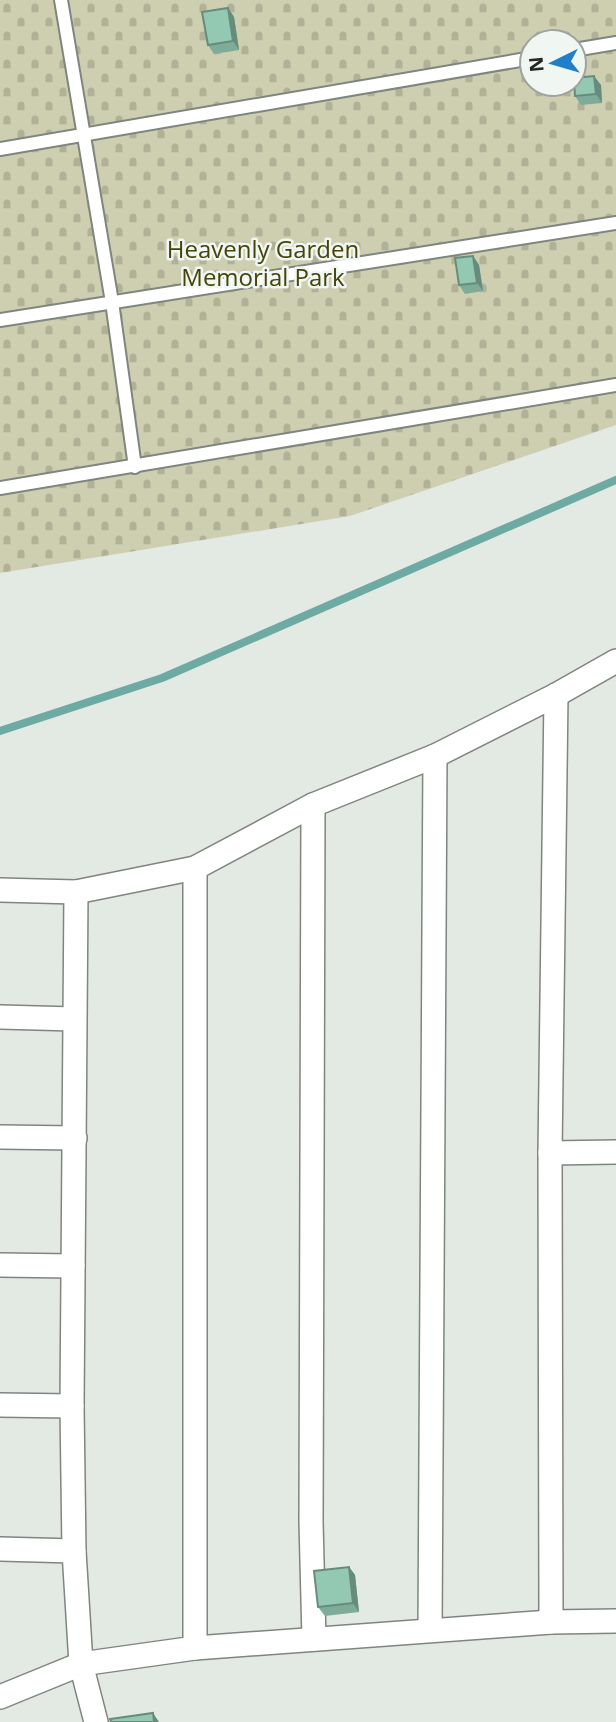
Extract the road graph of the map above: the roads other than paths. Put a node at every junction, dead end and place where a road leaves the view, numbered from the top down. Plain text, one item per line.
1 (61, 0) edge
2 (616, 43) edge
3 (588, 48) edge
4 (518, 60) edge
5 (83, 135) junction
6 (0, 149) edge
7 (616, 223) edge
8 (112, 302) junction
9 (0, 320) edge
10 (616, 385) edge
11 (135, 467) junction
12 (0, 488) edge
13 (616, 660) edge
14 (556, 695) junction
15 (435, 756) junction
16 (313, 805) junction
17 (195, 867) junction
18 (0, 890) edge
19 (76, 892) junction
20 (0, 1017) edge
21 (74, 1019) junction
22 (0, 1137) edge
23 (75, 1138) junction
24 (616, 1152) edge
25 (550, 1153) junction
26 (0, 1265) edge
27 (73, 1266) junction
28 (0, 1405) edge
29 (72, 1406) junction
30 (0, 1549) edge
31 (74, 1551) junction
32 (616, 1621) edge
33 (551, 1622) junction
34 (430, 1630) junction
35 (314, 1639) junction
36 (195, 1648) junction
37 (81, 1664) junction
38 (0, 1697) edge
39 (96, 1722) edge

1 - 5 lane
2 - 3 lane
4 - 5 lane
5 - 6 lane
5 - 8 lane
7 - 8 lane
8 - 9 lane
8 - 11 lane
10 - 11 lane
11 - 12 lane
13 - 14 street
14 - 15 street
14 - 25 street
15 - 16 street
15 - 34 street
16 - 17 street
16 - 35 street
17 - 19 street
17 - 36 street
18 - 19 street
19 - 21 street
20 - 21 street
21 - 23 street
22 - 23 street
23 - 27 street
24 - 25 street
25 - 33 street
26 - 27 street
27 - 29 street
28 - 29 street
29 - 31 street
30 - 31 street
31 - 37 street
32 - 33 street
33 - 34 street
34 - 35 street
35 - 36 street
36 - 37 street
37 - 38 street
37 - 39 street

